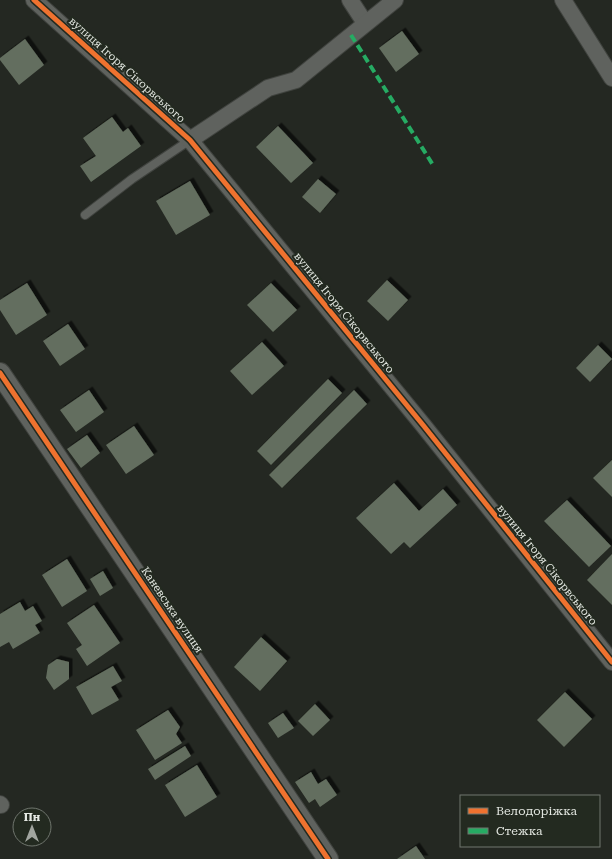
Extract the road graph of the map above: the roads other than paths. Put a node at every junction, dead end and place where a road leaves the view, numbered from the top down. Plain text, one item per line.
1 (34, 0) edge
2 (350, 0) edge
3 (395, 0) edge
4 (563, 0) edge
5 (365, 23) junction
6 (612, 78) edge
7 (190, 140) junction
8 (86, 215) dead end
9 (0, 373) edge
10 (612, 662) edge
11 (328, 859) edge

1 - 7 street, вулиця Ігоря Сікорвського
2 - 5 street
3 - 5 street
4 - 6 street
5 - 7 street
7 - 8 lane
7 - 10 street, вулиця Ігоря Сікорвського
9 - 11 street, Каневська вулиця

